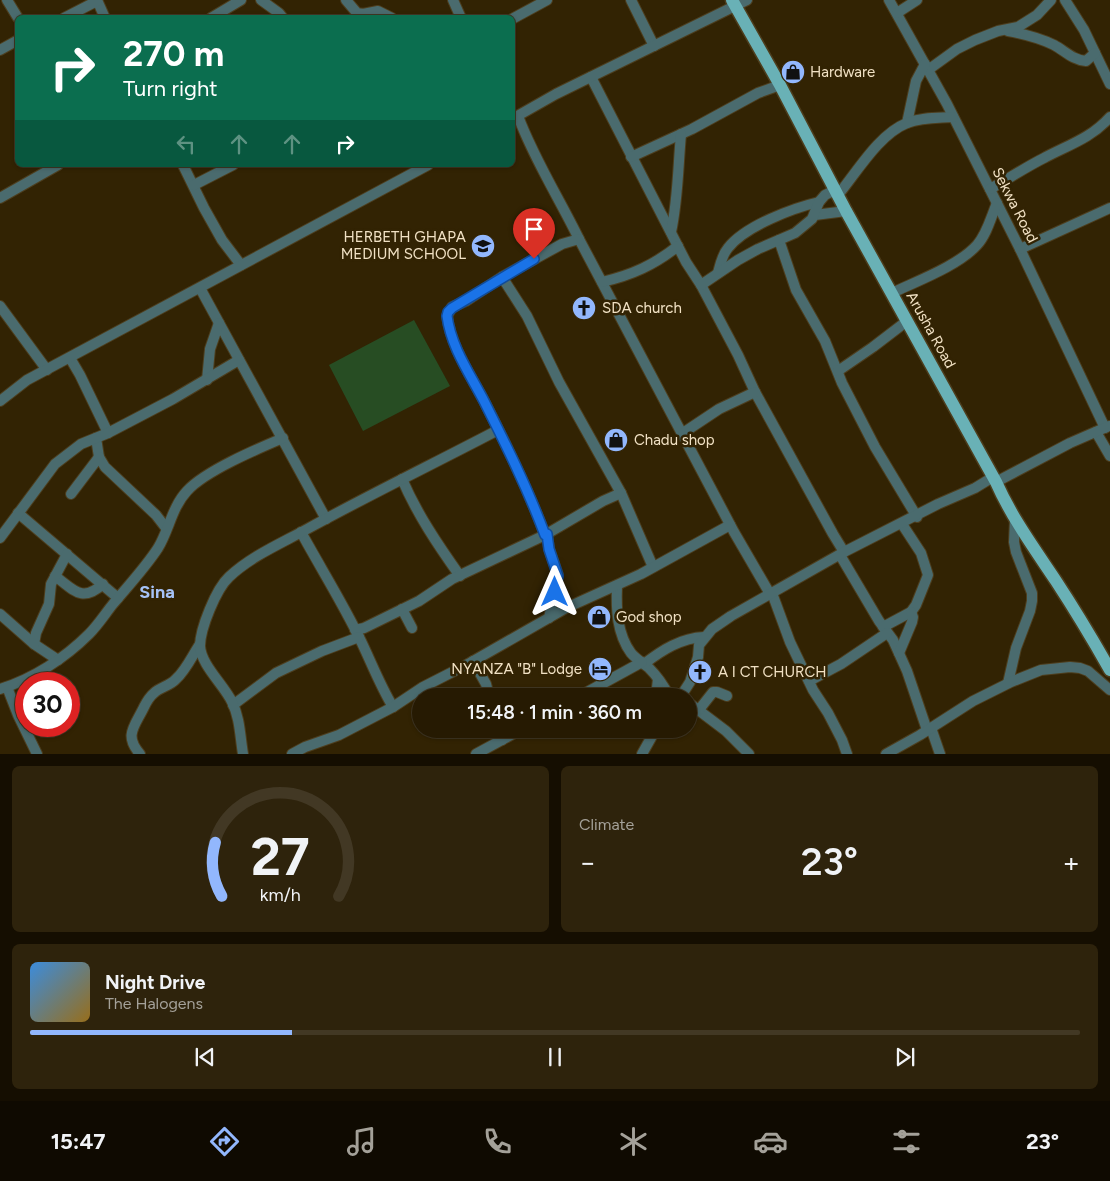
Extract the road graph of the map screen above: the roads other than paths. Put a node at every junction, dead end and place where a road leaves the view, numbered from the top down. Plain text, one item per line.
1 (7, 0) edge
2 (97, 0) edge
3 (241, 0) edge
4 (261, 0) edge
5 (346, 0) edge
6 (452, 0) edge
7 (548, 0) edge
8 (631, 0) edge
9 (889, 0) edge
10 (917, 0) edge
11 (1052, 0) edge
12 (1065, 0) edge
13 (738, 2) edge
14 (897, 14) junction
15 (16, 15) edge
16 (70, 15) edge
17 (104, 15) edge
18 (216, 15) edge
19 (281, 15) edge
20 (386, 15) edge
21 (460, 15) edge
22 (515, 17) edge
23 (1008, 31) junction
24 (15, 42) edge
25 (654, 46) junction
26 (0, 50) edge
27 (1095, 53) junction
28 (927, 67) junction
29 (591, 77) junction
30 (1110, 84) edge
31 (780, 85) junction
32 (515, 116) edge
33 (954, 117) junction
34 (1110, 118) edge
35 (515, 119) edge
36 (907, 122) junction
37 (681, 134) junction
38 (632, 157) junction
39 (54, 167) edge
40 (184, 167) edge
41 (229, 167) edge
42 (424, 167) edge
43 (194, 185) junction
44 (990, 189) junction
45 (836, 192) junction
46 (0, 198) edge
47 (819, 202) junction
48 (997, 203) junction
49 (1110, 208) edge
50 (846, 210) junction
51 (815, 215) junction
52 (671, 232) junction
53 (579, 239) junction
54 (779, 240) junction
55 (678, 246) junction
56 (1020, 249) junction
57 (241, 266) junction
58 (718, 273) junction
59 (502, 277) junction
60 (602, 282) junction
61 (701, 285) junction
62 (200, 288) junction
63 (892, 293) junction
64 (0, 306) edge
65 (907, 321) junction
66 (219, 323) junction
67 (70, 358) junction
68 (239, 360) junction
69 (47, 370) junction
70 (838, 371) junction
71 (206, 380) junction
72 (755, 392) junction
73 (0, 401) edge
74 (1103, 428) edge
75 (498, 430) junction
76 (108, 433) junction
77 (683, 433) junction
78 (96, 438) junction
79 (283, 438) junction
80 (1110, 456) edge
81 (99, 458) junction
82 (402, 479) junction
83 (994, 480) junction
84 (621, 493) junction
85 (72, 494) dead end
86 (18, 512) junction
87 (917, 516) junction
88 (326, 519) junction
89 (1016, 519) junction
90 (902, 524) junction
91 (730, 525) junction
92 (166, 528) junction
93 (301, 532) junction
94 (546, 534) junction
95 (0, 538) edge
96 (67, 554) junction
97 (842, 554) junction
98 (653, 567) junction
99 (55, 576) junction
100 (460, 576) junction
101 (103, 584) junction
102 (617, 586) junction
103 (771, 594) junction
104 (118, 598) junction
105 (402, 609) junction
106 (911, 612) junction
107 (0, 614) edge
108 (549, 618) junction
109 (412, 628) dead end
110 (885, 630) junction
111 (357, 633) junction
112 (704, 637) junction
113 (34, 644) junction
114 (200, 644) junction
115 (899, 654) junction
116 (58, 660) junction
117 (473, 661) junction
118 (643, 664) junction
119 (1110, 670) edge
120 (658, 680) junction
121 (809, 680) junction
122 (1008, 683) junction
123 (4, 688) edge
124 (487, 688) edge
125 (596, 688) edge
126 (657, 688) edge
127 (664, 688) edge
128 (686, 688) edge
129 (1110, 690) edge
130 (727, 696) dead end
131 (233, 705) junction
132 (393, 707) junction
133 (698, 711) joint
134 (929, 729) junction
135 (506, 738) edge
136 (651, 738) edge
137 (502, 740) joint
138 (37, 754) edge
139 (140, 754) edge
140 (243, 754) edge
141 (292, 754) edge
142 (476, 754) edge
143 (642, 754) edge
144 (749, 754) edge
145 (847, 754) edge
146 (886, 754) edge
147 (940, 754) edge

1 - 15 street
2 - 16 street
2 - 17 street
3 - 18 street
4 - 19 street
5 - 20 street
6 - 21 street
7 - 22 street
8 - 25 street
9 - 14 street, Sekwa Road
10 - 14 street
11 - 23 street
12 - 27 street
13 - 25 street
13 - 31 main road, Arusha Road
14 - 28 street, Sekwa Road
23 - 27 street
23 - 28 street
24 - 26 street
25 - 29 street
27 - 30 street
28 - 33 street, Sekwa Road
28 - 36 street
29 - 32 street
29 - 38 street
31 - 37 street
31 - 45 main road, Arusha Road
33 - 36 street
33 - 44 street, Sekwa Road
34 - 44 street
35 - 53 street
36 - 45 street
37 - 38 street
37 - 52 street
38 - 52 street
39 - 46 street
40 - 43 street
41 - 43 street
42 - 57 street
43 - 57 street
44 - 48 street, Sekwa Road
45 - 47 street
45 - 50 main road, Arusha Road
47 - 51 street
47 - 58 street
48 - 56 street, Sekwa Road
48 - 63 street
49 - 56 street
50 - 51 street
50 - 63 main road, Arusha Road
51 - 54 street
52 - 55 street
53 - 59 street
53 - 60 street
54 - 58 street
54 - 70 street
55 - 60 street
55 - 61 street
56 - 74 street, Sekwa Road
57 - 62 street
58 - 61 street
59 - 75 street
59 - 84 street
60 - 77 street
61 - 72 street
62 - 66 street
62 - 67 street
63 - 65 main road, Arusha Road
64 - 69 street
65 - 70 street
65 - 83 main road, Arusha Road
66 - 68 street
66 - 71 street
67 - 69 street
67 - 76 street
68 - 71 street
68 - 79 street
69 - 73 street
70 - 87 street
71 - 76 street
72 - 77 street
72 - 97 street
74 - 80 street, Sekwa Road
74 - 83 street
75 - 82 street
75 - 94 street
76 - 78 street
77 - 91 street
78 - 81 street
78 - 86 street
79 - 88 street
79 - 92 street
81 - 85 street
81 - 92 street
82 - 88 street
82 - 100 street
83 - 87 street
83 - 89 main road, Arusha Road
84 - 94 street
84 - 98 street
86 - 95 street
86 - 96 street
87 - 90 street
88 - 93 street
89 - 119 main road, Arusha Road
89 - 122 street
90 - 97 street
90 - 106 street
91 - 98 street
91 - 103 street
92 - 104 street
93 - 111 street
93 - 114 street
94 - 100 street
94 - 108 street
96 - 99 street
96 - 101 street
97 - 103 street
97 - 110 street
98 - 102 street
99 - 101 street
99 - 113 street
100 - 105 street
101 - 104 street
102 - 108 street
102 - 118 street
103 - 112 street
103 - 121 street
104 - 116 street
105 - 109 street
105 - 111 street
106 - 110 street
106 - 115 street
107 - 113 street
108 - 117 street
110 - 115 street
110 - 121 street
111 - 131 street
111 - 132 street
112 - 118 street
112 - 128 street
113 - 116 street
114 - 131 street
114 - 139 street
115 - 134 street
116 - 123 street
117 - 124 street
117 - 132 street
118 - 120 street
118 - 125 street
120 - 126 street
120 - 127 street
121 - 145 street
122 - 129 street
122 - 134 street
123 - 138 street
130 - 133 street
131 - 140 street
132 - 141 street
133 - 144 street
134 - 146 street
134 - 147 street
135 - 137 street
136 - 143 street
137 - 142 street

